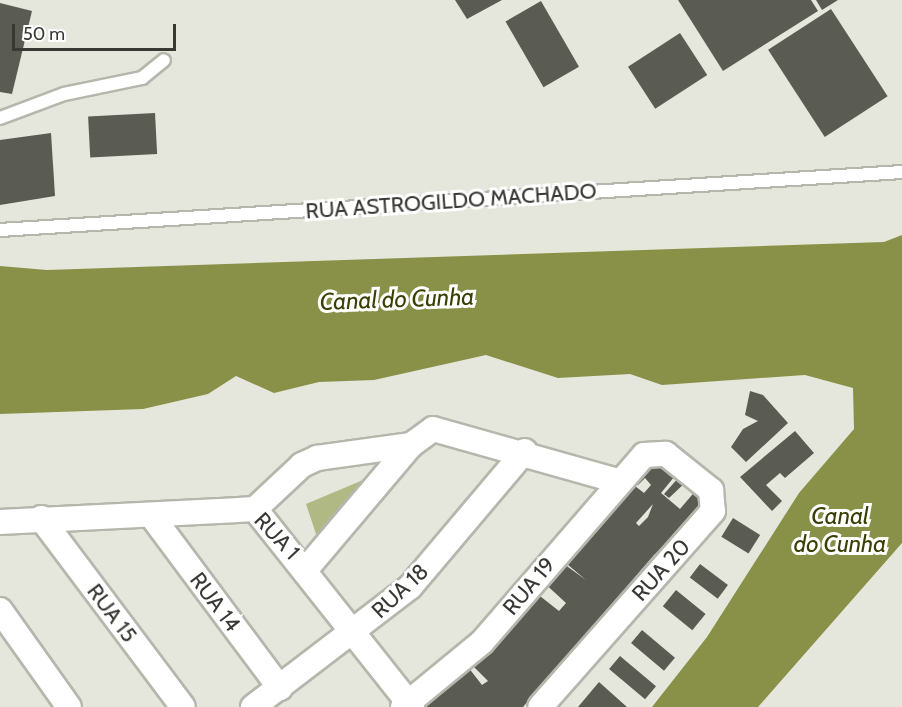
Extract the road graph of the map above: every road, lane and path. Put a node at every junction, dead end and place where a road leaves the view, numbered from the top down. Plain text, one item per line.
1 (164, 60) dead end
2 (0, 118) edge
3 (902, 163) edge
4 (896, 173) edge
5 (0, 230) edge
6 (411, 445) junction
7 (525, 451) junction
8 (644, 455) joint
9 (618, 481) junction
10 (255, 508) junction
11 (151, 515) junction
12 (41, 518) junction
13 (0, 522) edge
14 (307, 568) junction
15 (0, 610) edge
16 (354, 632) junction
17 (280, 688) junction
18 (408, 706) edge
19 (69, 707) edge
20 (183, 707) edge
21 (253, 707) edge
22 (540, 707) edge

1 - 2 lane
3 - 4 lane
4 - 5 lane, RUA ASTROGILDO MACHADO
6 - 7 street
6 - 10 street
6 - 14 street
7 - 9 street
7 - 16 street, RUA 18
8 - 9 street, RUA 19
8 - 22 street, RUA 20
9 - 18 street, RUA 19
10 - 11 street, RUA 1
10 - 14 street, RUA 1
11 - 12 street, RUA 1
11 - 17 street, RUA 14
12 - 13 street, RUA 1
12 - 20 street, RUA 15
14 - 16 street, RUA 1
15 - 19 street
16 - 17 street, RUA 18
16 - 18 street, RUA 1
17 - 21 street, RUA 18

